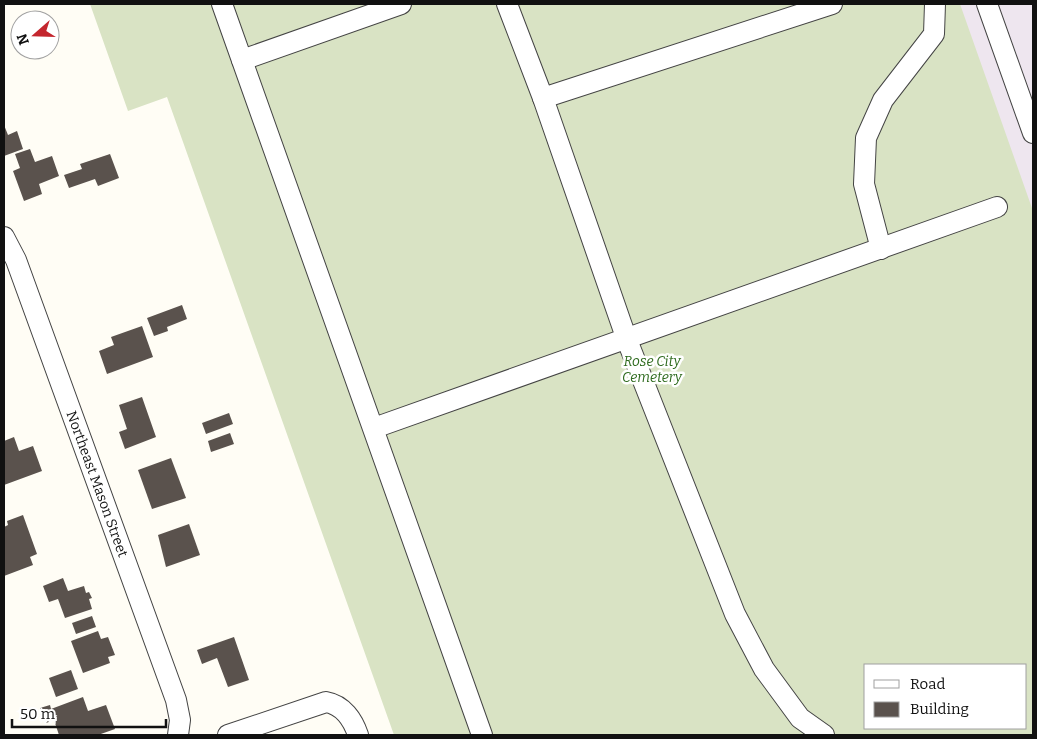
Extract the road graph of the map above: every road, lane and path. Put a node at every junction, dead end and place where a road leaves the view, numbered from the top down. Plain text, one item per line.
1 (222, 4) edge
2 (400, 4) edge
3 (507, 4) edge
4 (832, 4) edge
5 (935, 4) edge
6 (987, 4) edge
7 (242, 60) junction
8 (543, 98) junction
9 (1033, 133) edge
10 (997, 207) dead end
11 (4, 237) edge
12 (881, 249) junction
13 (627, 340) junction
14 (374, 428) junction
15 (178, 735) edge
16 (228, 735) edge
17 (358, 735) edge
18 (482, 735) edge
19 (824, 735) edge

1 - 7 street
2 - 7 street
3 - 8 street
4 - 8 street
5 - 12 street
6 - 9 street
7 - 14 street
8 - 13 street
10 - 12 street
11 - 15 street, Northeast Mason Street
12 - 13 street
13 - 14 street
13 - 19 street
14 - 18 street
16 - 17 street

